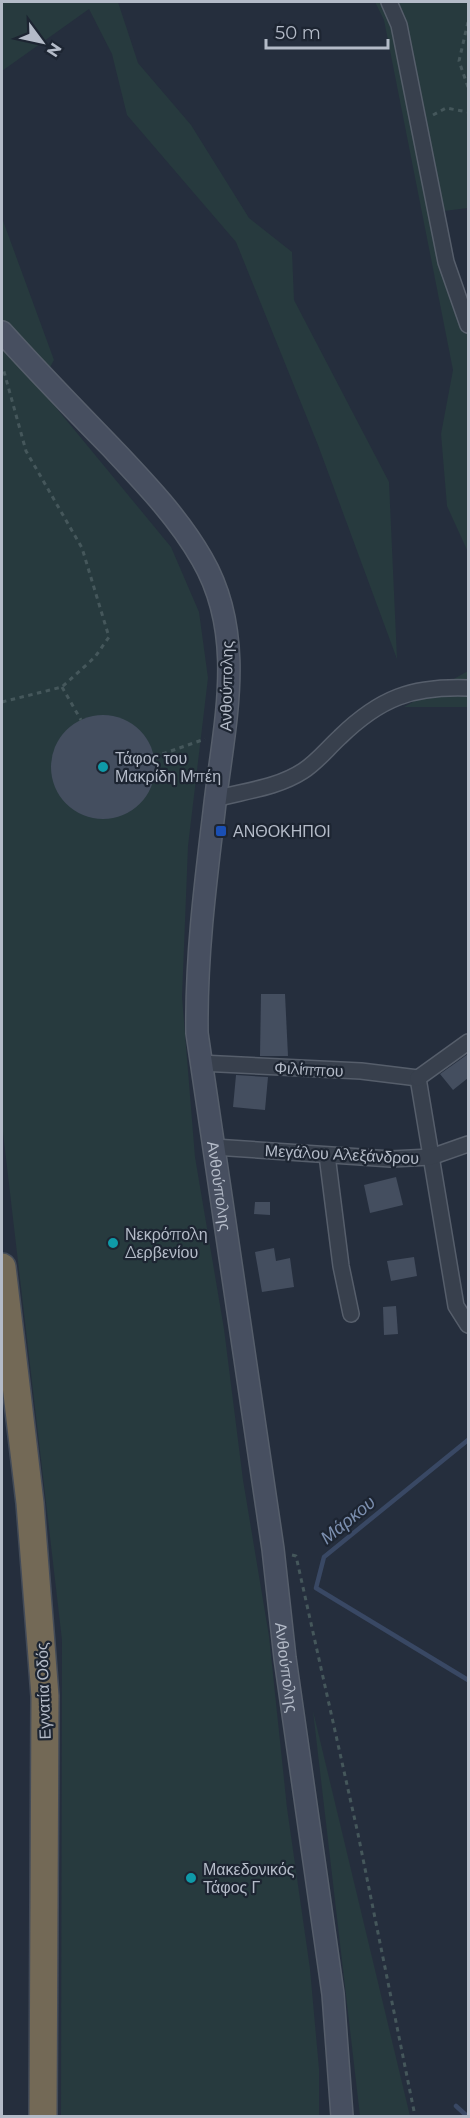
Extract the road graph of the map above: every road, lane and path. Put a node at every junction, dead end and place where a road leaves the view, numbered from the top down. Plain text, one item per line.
1 (389, 2) edge
2 (468, 22) edge
3 (468, 87) edge
4 (468, 112) edge
5 (422, 140) junction
6 (468, 325) edge
7 (2, 332) edge
8 (2, 371) edge
9 (62, 687) junction
10 (468, 688) edge
11 (2, 702) edge
12 (81, 720) dead end
13 (226, 731) junction
14 (154, 757) dead end
15 (215, 799) junction
16 (468, 1042) edge
17 (200, 1063) junction
18 (418, 1078) junction
19 (468, 1144) edge
20 (214, 1147) junction
21 (327, 1155) junction
22 (430, 1157) junction
23 (2, 1267) edge
24 (351, 1314) dead end
25 (468, 1325) edge
26 (273, 1549) junction
27 (43, 2116) edge
28 (342, 2116) edge
29 (415, 2116) edge

1 - 5 street
2 - 3 path
4 - 5 path
5 - 6 street
7 - 13 street, Ανθούπολης
8 - 9 path
9 - 11 path
9 - 12 path
10 - 15 street
13 - 14 path
13 - 15 street, Ανθούπολης
15 - 17 street, Ανθούπολης
16 - 18 street
17 - 18 street, Φιλίππου
17 - 20 street, Ανθούπολης
18 - 22 street
19 - 22 street, Μεγάλου Αλεξάνδρου
20 - 21 street, Μεγάλου Αλεξάνδρου
20 - 26 street, Ανθούπολης
21 - 22 street, Μεγάλου Αλεξάνδρου
21 - 24 street
22 - 25 street
23 - 27 highway, Εγνατία Οδός
26 - 28 street, Ανθούπολης
26 - 29 path

